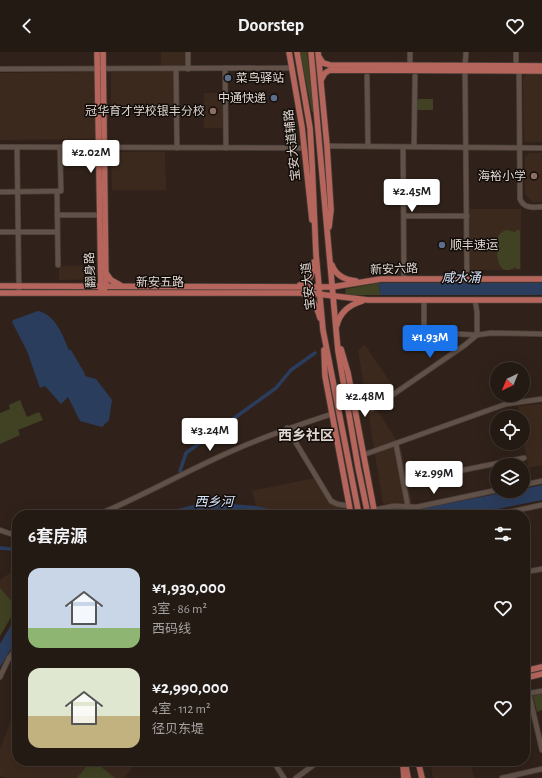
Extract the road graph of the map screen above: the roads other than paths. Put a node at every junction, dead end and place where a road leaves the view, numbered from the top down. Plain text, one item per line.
1 (97, 52) edge
2 (103, 52) edge
3 (188, 52) edge
4 (289, 52) edge
5 (297, 52) edge
6 (311, 52) edge
7 (410, 52) edge
8 (466, 52) edge
9 (516, 52) edge
10 (318, 54) edge
11 (542, 66) edge
12 (100, 68) junction
13 (188, 68) junction
14 (225, 68) junction
15 (292, 68) junction
16 (410, 68) junction
17 (465, 68) junction
18 (518, 68) junction
19 (0, 69) edge
20 (176, 69) junction
21 (542, 71) edge
22 (367, 76) dead end
23 (415, 76) dead end
24 (321, 82) junction
25 (307, 109) junction
26 (317, 111) junction
27 (326, 131) junction
28 (304, 140) junction
29 (327, 146) junction
30 (368, 146) junction
31 (0, 147) edge
32 (17, 147) junction
33 (60, 147) junction
34 (102, 147) junction
35 (403, 147) junction
36 (414, 147) junction
37 (466, 147) junction
38 (520, 147) junction
39 (177, 148) junction
40 (226, 148) junction
41 (305, 148) junction
42 (542, 148) edge
43 (306, 168) junction
44 (313, 181) junction
45 (57, 191) junction
46 (0, 192) edge
47 (17, 192) junction
48 (542, 207) edge
49 (57, 215) junction
50 (102, 215) junction
51 (404, 216) junction
52 (467, 216) junction
53 (0, 232) edge
54 (18, 232) junction
55 (57, 232) junction
56 (315, 236) junction
57 (328, 236) junction
58 (329, 251) junction
59 (316, 254) junction
60 (58, 265) dead end
61 (103, 272) junction
62 (404, 279) junction
63 (542, 279) edge
64 (467, 280) junction
65 (361, 282) junction
66 (0, 286) edge
67 (19, 286) junction
68 (85, 286) junction
69 (103, 286) junction
70 (124, 286) junction
71 (293, 286) junction
72 (319, 287) junction
73 (332, 287) junction
74 (0, 293) edge
75 (19, 293) junction
76 (102, 293) junction
77 (295, 293) junction
78 (320, 294) junction
79 (333, 296) junction
80 (368, 300) junction
81 (424, 300) junction
82 (475, 300) junction
83 (542, 300) edge
84 (336, 329) junction
85 (324, 330) junction
86 (476, 334) junction
87 (542, 334) edge
88 (542, 400) edge
89 (372, 409) dead end
90 (332, 414) junction
91 (287, 428) junction
92 (396, 444) junction
93 (363, 455) junction
94 (490, 465) edge
95 (358, 467) junction
96 (343, 474) junction
97 (542, 481) edge
98 (403, 482) junction
99 (530, 484) edge
100 (490, 491) edge
101 (371, 494) junction
102 (356, 500) junction
103 (542, 505) edge
104 (349, 506) junction
105 (408, 507) junction
106 (108, 510) edge
107 (350, 510) edge
108 (357, 510) edge
109 (367, 510) edge
110 (375, 510) edge
111 (381, 510) edge
112 (518, 510) edge
113 (0, 530) edge
114 (12, 534) edge
115 (542, 569) edge
116 (530, 571) edge
117 (12, 654) edge
118 (542, 667) edge
119 (530, 670) edge
120 (542, 674) edge
121 (0, 677) edge
122 (530, 677) edge
123 (542, 691) edge
124 (530, 693) edge
125 (530, 705) edge
126 (542, 750) edge
127 (276, 766) edge
128 (313, 766) edge
129 (404, 766) edge
130 (405, 766) edge
131 (417, 766) edge
132 (418, 766) edge
133 (542, 769) edge
134 (284, 778) edge
135 (296, 778) edge
136 (404, 778) edge
137 (408, 778) edge
138 (418, 778) edge
139 (422, 778) edge
140 (502, 778) edge

1 - 12 main road, 翻身路
2 - 12 main road, 翻身路
3 - 13 street
4 - 15 main road, 宝安大道辅路
5 - 25 main road, 宝安大道
6 - 26 main road, 宝安大道
7 - 16 street
8 - 17 street
9 - 18 street
10 - 16 main road
10 - 24 main road
11 - 18 main road
12 - 19 street
12 - 20 street
12 - 34 main road, 翻身路
13 - 14 street
13 - 20 street
14 - 15 street
14 - 40 street
15 - 28 main road, 宝安大道辅路
16 - 17 main road
16 - 24 main road
17 - 18 main road
17 - 37 street
18 - 21 main road
18 - 38 street
20 - 39 street
22 - 30 street
23 - 36 street
24 - 27 main road
25 - 28 main road
25 - 44 main road, 宝安大道
26 - 27 main road
26 - 57 main road, 宝安大道
27 - 29 main road
28 - 41 main road, 宝安大道辅路
29 - 30 street
29 - 57 main road
30 - 35 street
31 - 32 street
32 - 33 street
32 - 47 street
33 - 34 street
33 - 45 street
34 - 39 street
34 - 50 main road, 翻身路
35 - 36 street
35 - 51 street
36 - 37 street
37 - 38 street
37 - 52 street
38 - 42 street
38 - 48 street
39 - 40 street
40 - 41 street
41 - 43 main road, 宝安大道辅路
43 - 44 main road
43 - 56 main road, 宝安大道辅路
44 - 56 main road, 宝安大道
45 - 47 street
45 - 49 street
46 - 47 street
47 - 54 street
49 - 50 street
49 - 55 street
50 - 61 main road, 翻身路
51 - 52 street
51 - 62 street
52 - 64 street
53 - 54 street
54 - 55 street
54 - 67 street
55 - 60 street
56 - 57 main road
56 - 59 main road, 宝安大道
57 - 58 main road, 宝安大道
58 - 65 main road
58 - 73 main road, 宝安大道
59 - 71 main road
59 - 72 main road, 宝安大道
61 - 68 main road
61 - 69 main road, 翻身路
61 - 70 main road
62 - 64 main road, 新安六路
62 - 65 main road, 新安六路
63 - 64 main road, 新安六路
65 - 73 main road, 新安六路
66 - 67 main road, 新安五路
67 - 68 main road, 新安五路
67 - 75 street
68 - 69 main road, 新安五路
69 - 70 main road, 新安五路
69 - 76 main road, 翻身路
70 - 71 main road, 新安五路
71 - 72 main road, 新安五路
72 - 73 main road, 新安六路
72 - 78 main road, 宝安大道
73 - 79 main road, 宝安大道
74 - 75 main road, 新安五路
75 - 76 main road, 新安五路
76 - 77 main road, 新安五路
77 - 78 main road, 新安五路
77 - 85 main road
78 - 79 main road
78 - 85 main road, 宝安大道
79 - 80 main road
79 - 84 main road, 宝安大道
80 - 81 main road
80 - 84 main road
81 - 82 main road
81 - 86 street
82 - 83 main road
82 - 86 street
84 - 93 main road
84 - 95 main road, 宝安大道
85 - 90 main road
85 - 102 main road, 宝安大道
86 - 87 street
86 - 89 street
88 - 92 street
90 - 91 street
90 - 96 main road
91 - 104 street
91 - 106 street
92 - 93 street
92 - 98 street
93 - 101 main road
94 - 98 street
95 - 101 main road
95 - 109 main road, 宝安大道
96 - 102 main road
96 - 104 main road
97 - 99 street
98 - 105 street
100 - 105 street
101 - 110 main road
102 - 108 main road, 宝安大道
103 - 112 street
104 - 107 main road
105 - 111 street
113 - 114 street
115 - 116 street
117 - 121 street
118 - 119 main road
120 - 122 main road
123 - 124 street
125 - 126 street
127 - 134 street
128 - 135 street
129 - 136 main road
130 - 137 main road
131 - 138 main road
132 - 139 main road
133 - 140 street

